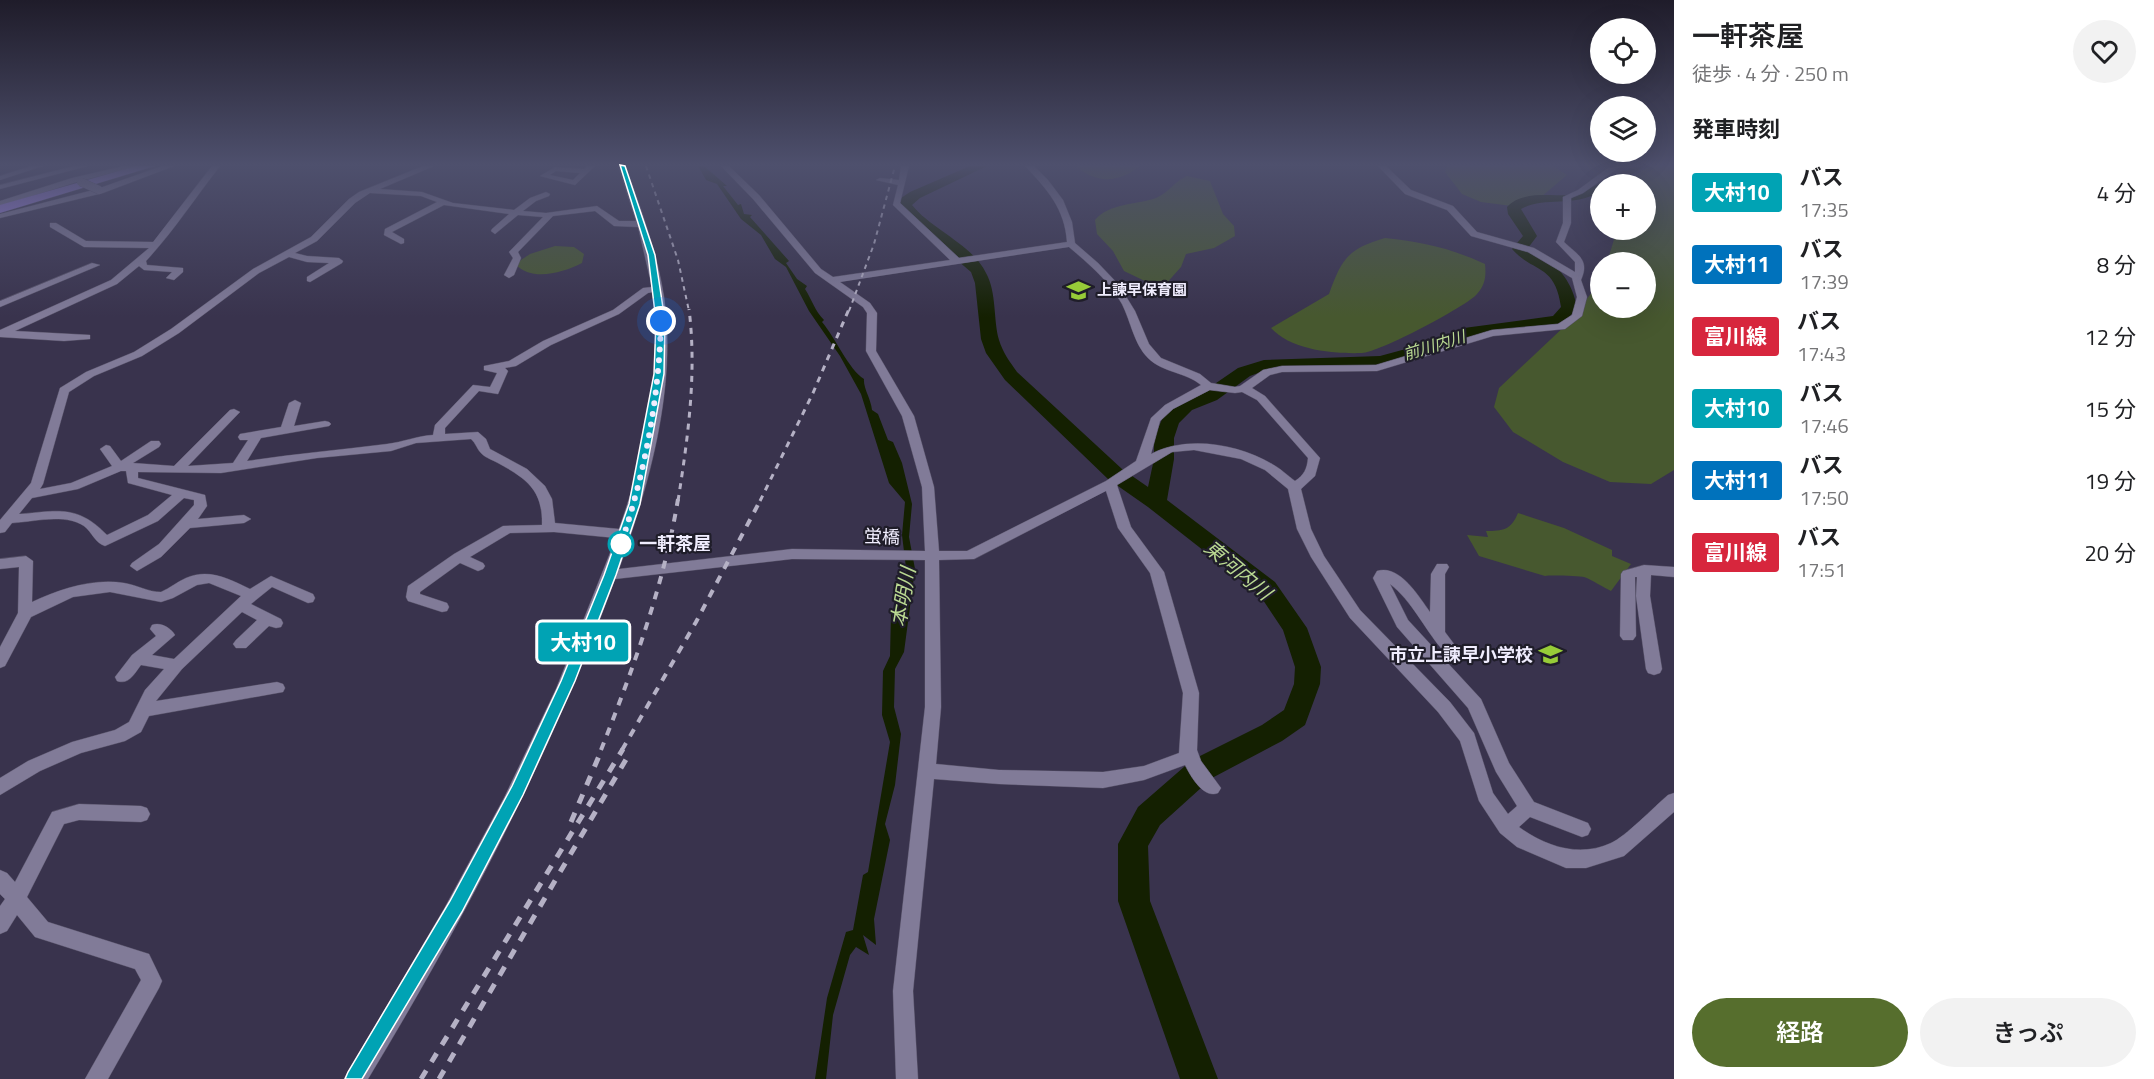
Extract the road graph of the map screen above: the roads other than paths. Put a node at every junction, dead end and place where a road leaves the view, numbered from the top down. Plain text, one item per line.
1 (176, 216) edge
2 (336, 216) edge
3 (416, 216) edge
4 (515, 216) edge
5 (548, 216) edge
6 (607, 216) edge
7 (639, 216) edge
8 (772, 216) edge
9 (911, 216) edge
10 (1064, 216) edge
11 (1458, 216) edge
12 (1567, 216) edge
13 (642, 224) junction
14 (53, 225) dead end
15 (495, 231) dead end
16 (401, 241) dead end
17 (1071, 244) junction
18 (154, 245) junction
19 (289, 254) junction
20 (141, 260) junction
21 (961, 260) junction
22 (95, 265) dead end
23 (509, 275) dead end
24 (1576, 276) junction
25 (171, 278) dead end
26 (310, 279) dead end
27 (833, 280) junction
28 (658, 289) junction
29 (0, 304) edge
30 (0, 321) edge
31 (16, 327) junction
32 (1, 334) edge
33 (86, 337) dead end
34 (1213, 386) junction
35 (1239, 389) junction
36 (295, 403) dead end
37 (234, 412) dead end
38 (325, 424) dead end
39 (287, 428) junction
40 (256, 435) junction
41 (243, 437) dead end
42 (439, 437) junction
43 (155, 444) dead end
44 (106, 449) dead end
45 (1138, 466) junction
46 (125, 467) junction
47 (237, 467) junction
48 (177, 470) junction
49 (517, 476) dead end
50 (1113, 483) junction
51 (1294, 487) junction
52 (542, 488) junction
53 (182, 494) junction
54 (29, 495) junction
55 (530, 496) dead end
56 (244, 519) dead end
57 (5, 524) edge
58 (186, 524) junction
59 (548, 529) junction
60 (624, 534) junction
61 (927, 556) junction
62 (459, 557) junction
63 (0, 564) edge
64 (137, 566) dead end
65 (478, 566) dead end
66 (1442, 567) dead end
67 (1644, 570) junction
68 (1674, 572) edge
69 (610, 575) junction
70 (308, 598) dead end
71 (245, 600) junction
72 (442, 607) dead end
73 (25, 613) junction
74 (157, 629) dead end
75 (1628, 636) dead end
76 (241, 644) dead end
77 (137, 659) junction
78 (0, 662) edge
79 (177, 665) junction
80 (1653, 669) dead end
81 (123, 677) dead end
82 (277, 688) dead end
83 (143, 710) junction
84 (1191, 757) junction
85 (927, 771) junction
86 (0, 787) edge
87 (1212, 788) dead end
88 (1674, 801) edge
89 (1528, 808) junction
90 (141, 814) dead end
91 (1506, 827) junction
92 (1582, 829) dead end
93 (0, 879) edge
94 (16, 899) junction
95 (0, 924) edge
96 (96, 1079) edge
97 (355, 1079) edge
98 (907, 1079) edge

1 - 18 street
2 - 19 street
3 - 16 street
4 - 15 street
5 - 23 street
6 - 13 street
7 - 13 street
8 - 27 street
9 - 21 street
10 - 17 street
11 - 24 street
12 - 24 street
13 - 28 street
14 - 18 street
17 - 21 street
17 - 34 street
18 - 20 street
19 - 26 street
19 - 54 street
20 - 25 street
20 - 31 street
21 - 27 street
22 - 29 street
24 - 35 street
27 - 61 street
28 - 42 street
28 - 60 street
30 - 31 street
31 - 32 street
32 - 33 street
34 - 35 street
34 - 45 street
35 - 51 street
36 - 39 street
37 - 48 street
38 - 39 street
39 - 40 street
40 - 41 street
40 - 47 street
42 - 47 street
42 - 52 street
43 - 46 street
44 - 46 street
45 - 50 street, 蛍橋
45 - 51 street, 蛍橋
46 - 48 street
46 - 53 street
46 - 54 street
47 - 48 street
49 - 52 street
50 - 61 street, 蛍橋
50 - 84 street
51 - 91 street
52 - 55 street
52 - 59 street
53 - 57 street
53 - 58 street
54 - 57 street
56 - 58 street
58 - 64 street
59 - 60 street
59 - 62 street
60 - 69 street
61 - 69 street, 蛍橋
61 - 85 street
62 - 65 street
62 - 72 street
63 - 73 street
66 - 89 street
67 - 68 street
67 - 75 street
67 - 80 street
69 - 97 street
70 - 71 street
71 - 73 street
71 - 76 street
71 - 79 street
73 - 78 street
74 - 77 street
77 - 79 street
77 - 81 street
79 - 83 street
82 - 83 street
83 - 86 street
84 - 85 street
84 - 87 street
85 - 98 street
88 - 91 street
89 - 91 street
89 - 92 street
90 - 94 street
93 - 94 street
94 - 95 street
94 - 96 street

